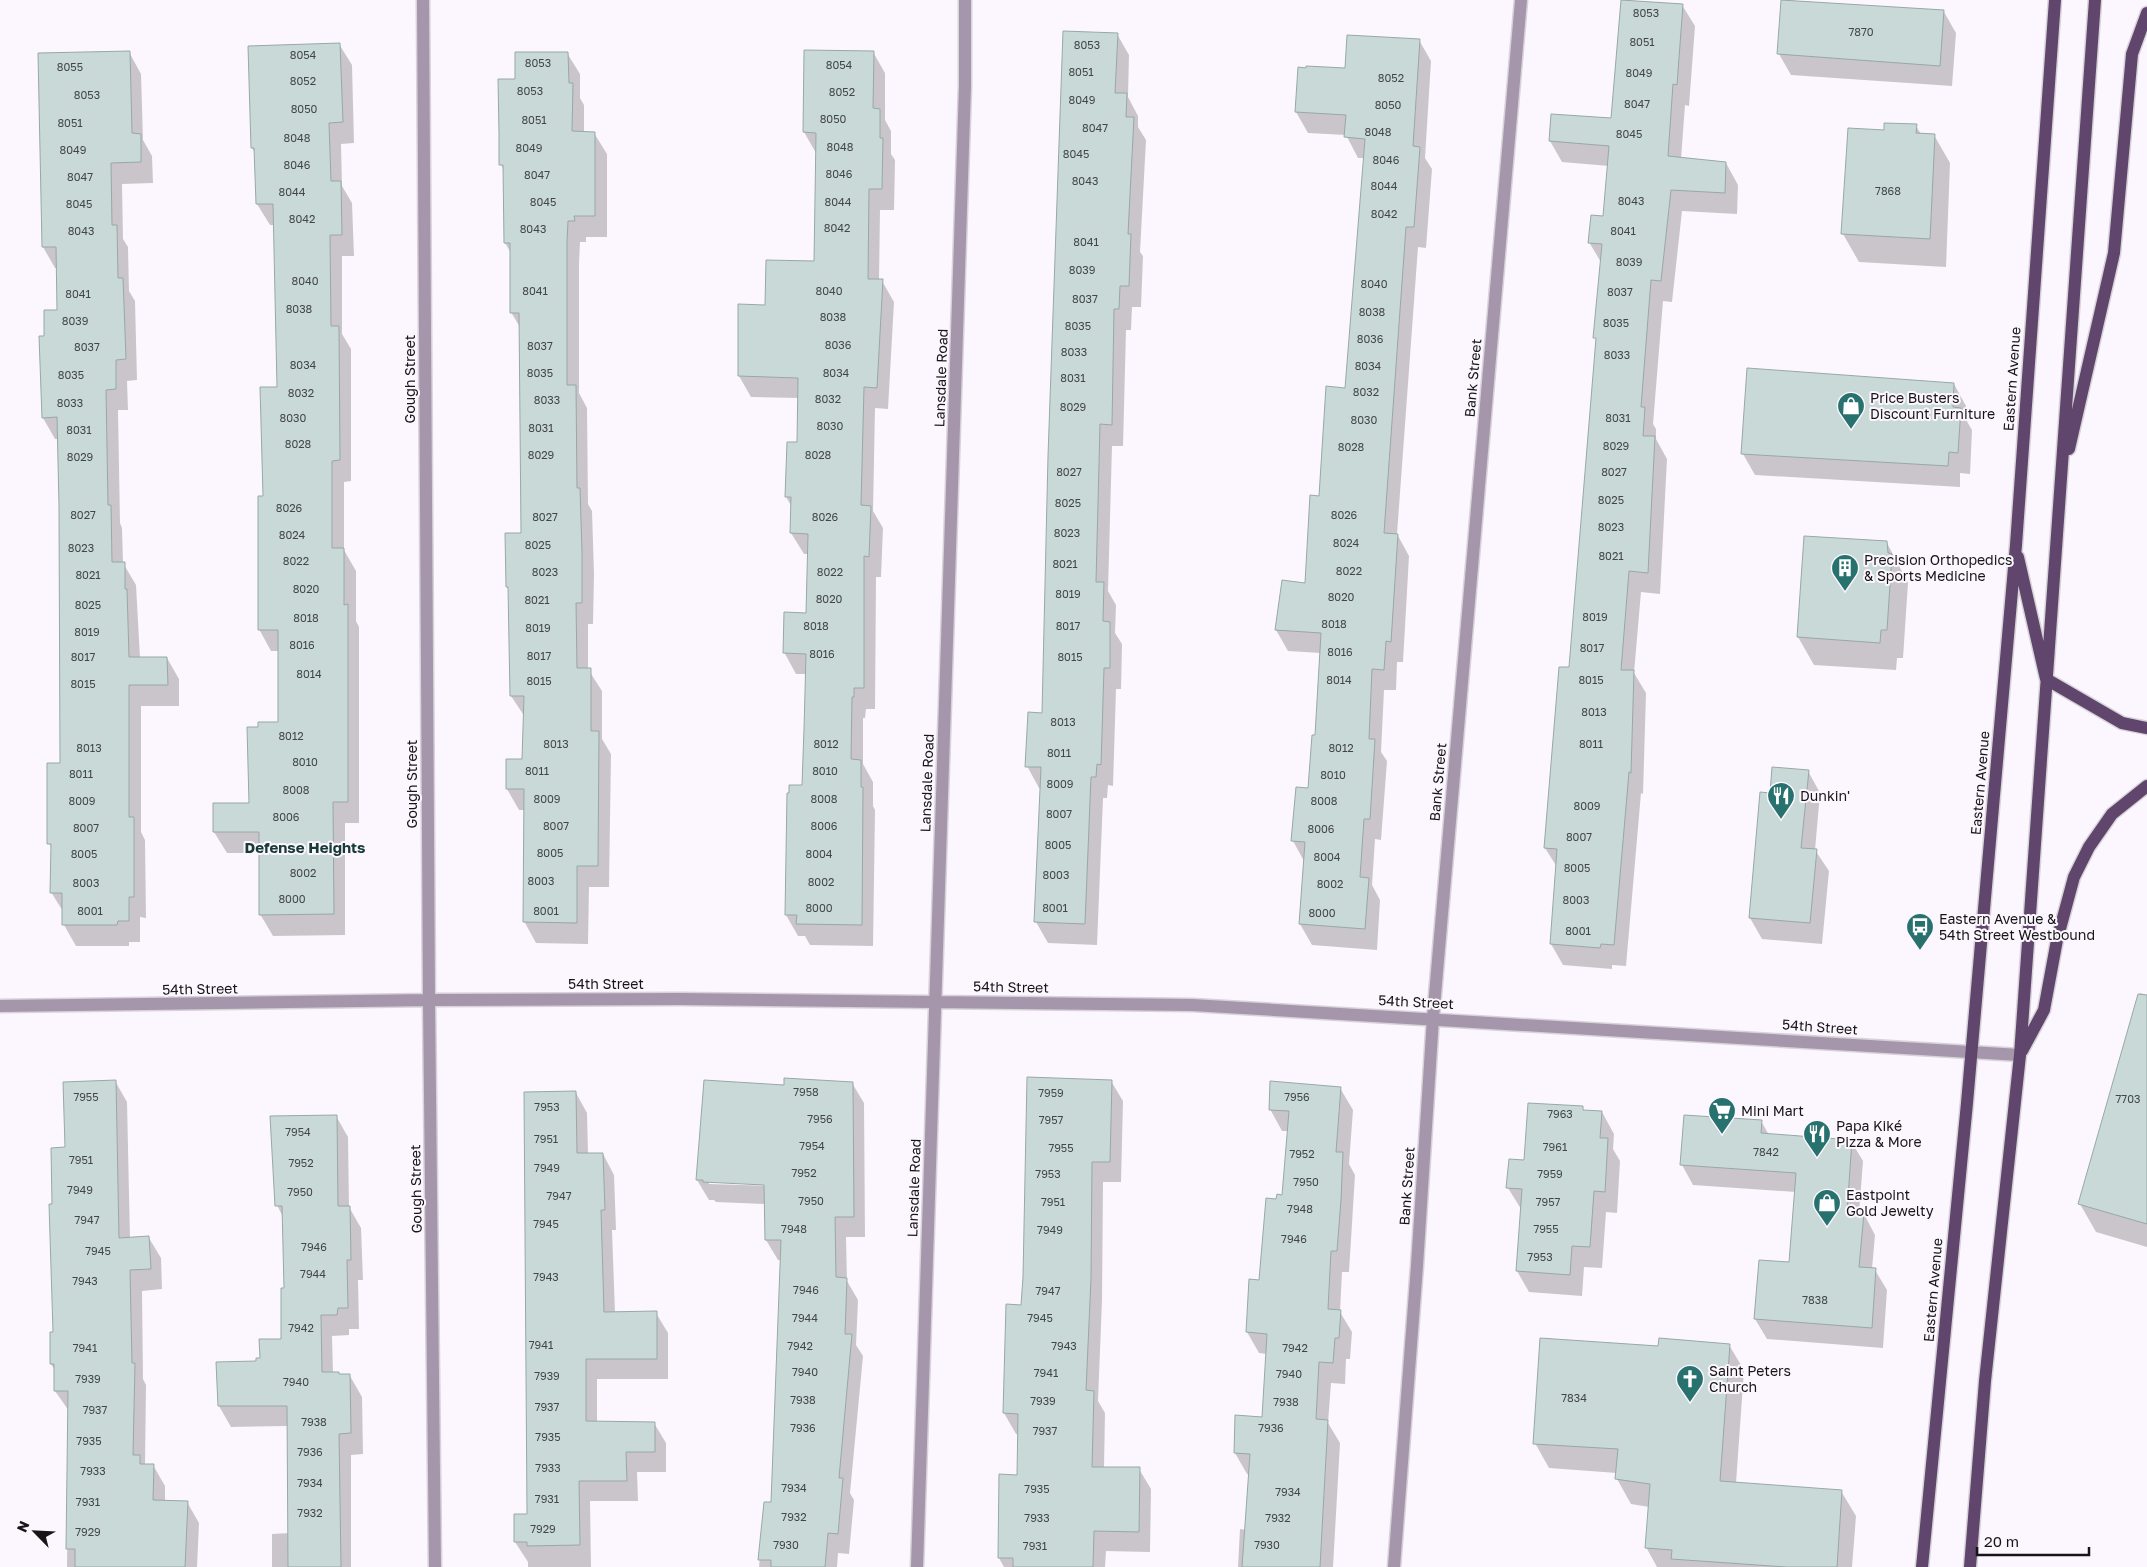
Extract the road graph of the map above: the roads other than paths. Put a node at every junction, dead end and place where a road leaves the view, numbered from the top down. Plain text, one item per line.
1 (422, 0) edge
2 (965, 0) edge
3 (1521, 0) edge
4 (2055, 0) edge
5 (2095, 0) edge
6 (2147, 13) edge
7 (2061, 488) junction
8 (2016, 545) junction
9 (2046, 679) junction
10 (2147, 728) edge
11 (2147, 786) edge
12 (429, 1000) junction
13 (935, 1001) junction
14 (0, 1006) edge
15 (1433, 1018) junction
16 (1971, 1052) junction
17 (2020, 1055) junction
18 (435, 1567) edge
19 (917, 1567) edge
20 (1394, 1567) edge
21 (1922, 1567) edge
22 (1970, 1567) edge

1 - 12 street, Gough Street
2 - 13 street, Lansdale Road
3 - 15 street, Bank Street
4 - 8 main road, Eastern Avenue
5 - 7 main road
6 - 7 main road
7 - 9 main road
8 - 9 main road
8 - 16 main road, Eastern Avenue
9 - 10 main road
9 - 17 main road
11 - 17 main road
12 - 13 street, 54th Street
12 - 14 street, 54th Street
12 - 18 street, Gough Street
13 - 15 street, 54th Street
13 - 19 street, Lansdale Road
15 - 16 street, 54th Street
15 - 20 street, Bank Street
16 - 17 street, 54th Street
16 - 21 main road, Eastern Avenue
17 - 22 main road

